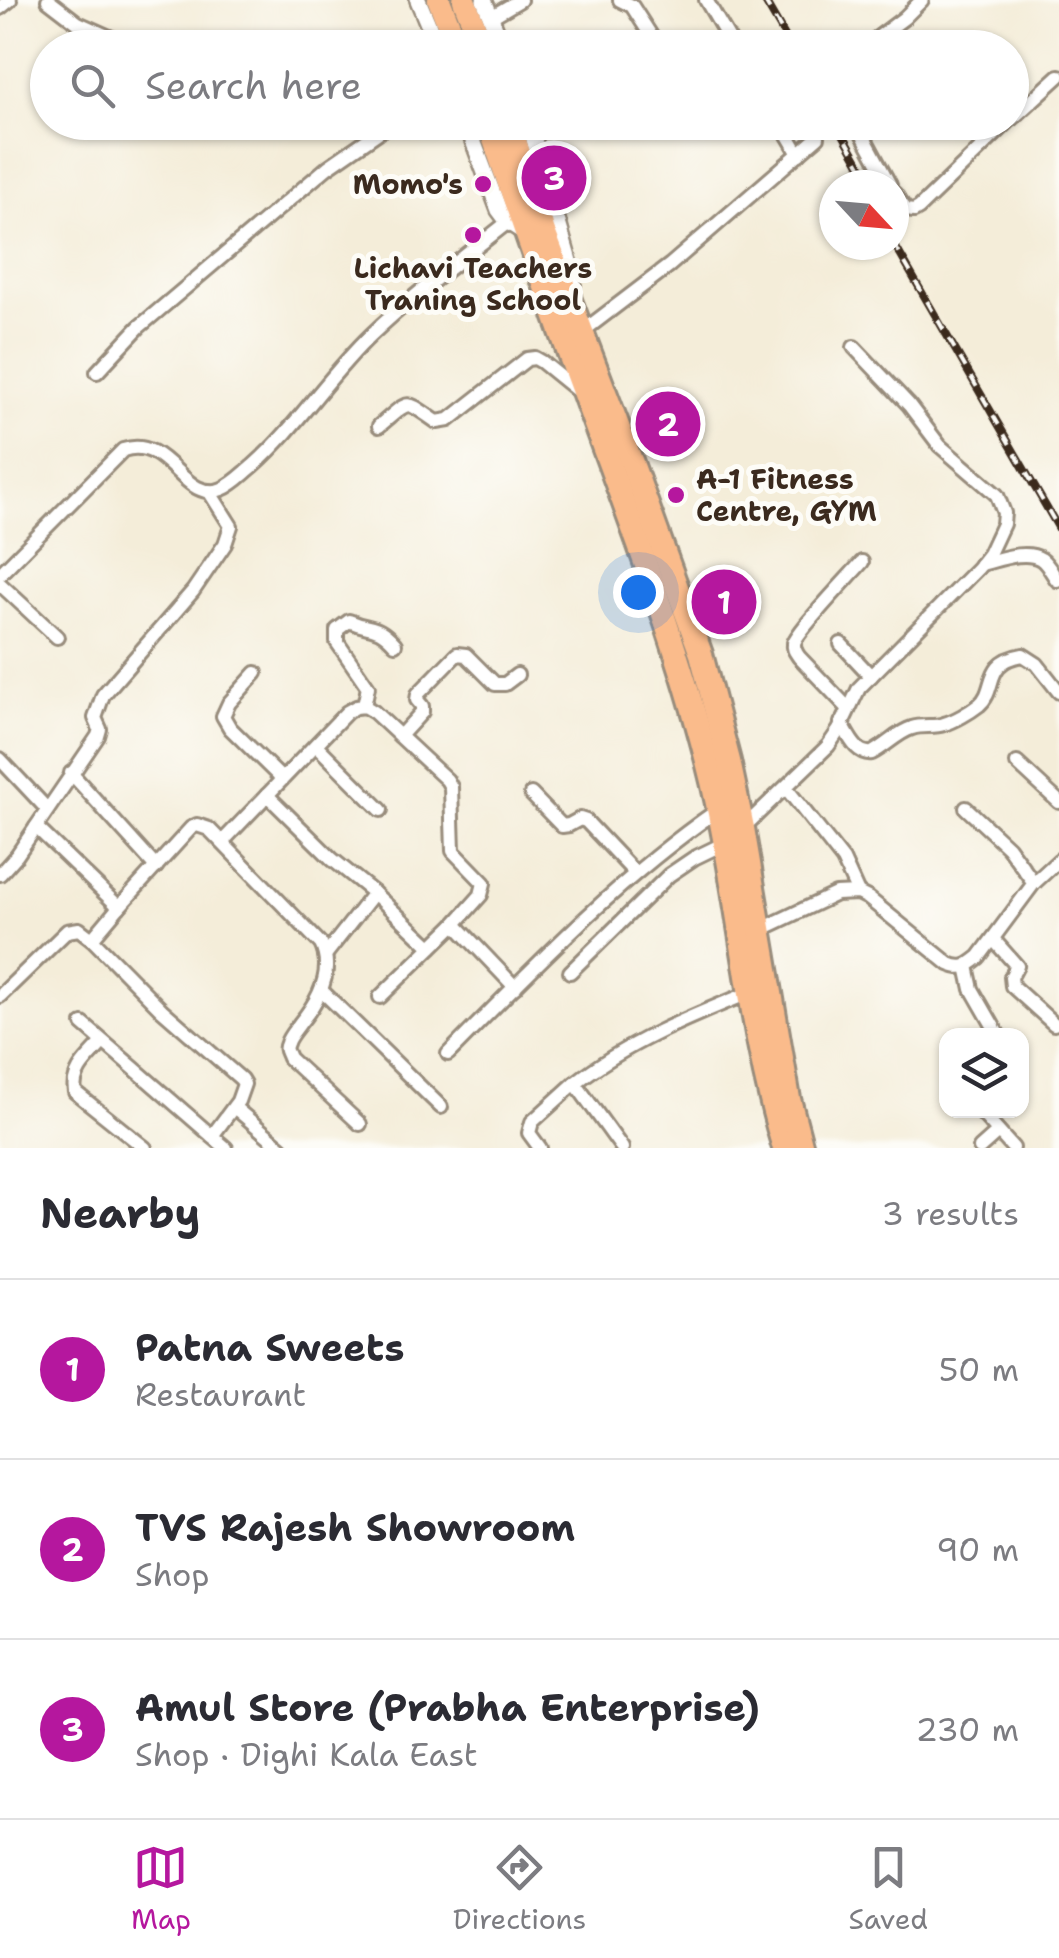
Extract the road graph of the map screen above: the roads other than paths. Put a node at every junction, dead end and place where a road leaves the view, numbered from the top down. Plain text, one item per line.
1 (10, 0) edge
2 (48, 0) edge
3 (418, 0) edge
4 (439, 0) edge
5 (464, 0) edge
6 (484, 0) edge
7 (520, 0) edge
8 (620, 0) edge
9 (706, 0) edge
10 (922, 0) edge
11 (0, 8) edge
12 (490, 17) junction
13 (94, 30) edge
14 (430, 30) edge
15 (451, 30) edge
16 (475, 30) edge
17 (495, 30) edge
18 (647, 30) edge
19 (724, 30) edge
20 (888, 30) edge
21 (1059, 76) edge
22 (1029, 104) edge
23 (367, 140) edge
24 (473, 140) edge
25 (493, 140) edge
26 (516, 140) edge
27 (535, 140) edge
28 (791, 140) edge
29 (815, 140) edge
30 (866, 140) edge
31 (990, 140) edge
32 (799, 154) junction
33 (882, 170) edge
34 (909, 211) edge
35 (516, 228) junction
36 (572, 306) junction
37 (582, 332) junction
38 (854, 347) dead end
39 (97, 372) dead end
40 (584, 396) junction
41 (379, 426) dead end
42 (209, 491) junction
43 (862, 562) dead end
44 (981, 564) junction
45 (0, 574) edge
46 (1057, 580) edge
47 (0, 584) edge
48 (56, 638) dead end
49 (395, 644) dead end
50 (841, 644) dead end
51 (256, 672) dead end
52 (518, 675) dead end
53 (871, 676) junction
54 (1059, 692) edge
55 (364, 706) junction
56 (848, 708) junction
57 (841, 723) junction
58 (400, 736) junction
59 (316, 744) junction
60 (0, 760) edge
61 (1018, 763) dead end
62 (71, 773) junction
63 (282, 780) junction
64 (786, 788) junction
65 (531, 794) dead end
66 (267, 795) junction
67 (1059, 802) edge
68 (966, 808) dead end
69 (47, 809) junction
70 (381, 810) dead end
71 (718, 810) junction
72 (36, 827) junction
73 (734, 836) junction
74 (222, 842) junction
75 (1057, 865) edge
76 (156, 867) junction
77 (0, 874) edge
78 (635, 874) junction
79 (1034, 882) junction
80 (858, 892) junction
81 (374, 893) junction
82 (119, 907) junction
83 (455, 924) junction
84 (760, 930) junction
85 (92, 939) junction
86 (993, 939) junction
87 (431, 947) junction
88 (326, 954) junction
89 (968, 966) junction
90 (570, 972) dead end
91 (515, 987) junction
92 (322, 991) junction
93 (749, 993) junction
94 (0, 996) edge
95 (380, 998) dead end
96 (83, 1024) dead end
97 (1054, 1024) dead end
98 (994, 1028) edge
99 (103, 1042) junction
100 (448, 1054) dead end
101 (574, 1083) junction
102 (234, 1107) junction
103 (441, 1107) dead end
104 (986, 1118) edge
105 (360, 1124) dead end
106 (998, 1132) junction
107 (212, 1136) junction
108 (145, 1148) edge
109 (226, 1148) edge
110 (282, 1148) edge
111 (540, 1148) edge
112 (622, 1148) edge
113 (784, 1148) edge
114 (802, 1148) edge
115 (980, 1148) edge
116 (1014, 1148) edge

1 - 11 street
2 - 13 street
3 - 14 street
4 - 15 highway
5 - 16 highway
6 - 12 street
7 - 12 street
8 - 18 street
9 - 19 street
10 - 20 street
12 - 17 street
21 - 22 street
23 - 39 street
24 - 35 street
25 - 35 highway
26 - 36 highway
27 - 36 street
28 - 32 street
29 - 32 street
30 - 33 street
31 - 34 street
32 - 37 street
35 - 40 highway
35 - 42 street
36 - 37 highway
37 - 73 highway
38 - 44 street
40 - 41 street
40 - 71 highway
42 - 45 street
42 - 62 street
43 - 56 street
44 - 46 street
44 - 53 street
47 - 48 street
49 - 55 street
50 - 53 street
51 - 63 street
52 - 58 street
53 - 56 street
54 - 57 street
55 - 58 street
55 - 59 street
56 - 57 street
57 - 64 street
58 - 83 street
59 - 63 street
59 - 70 street
60 - 69 street
61 - 67 street
62 - 69 street
62 - 76 street
63 - 66 street
64 - 73 street
64 - 80 street
65 - 78 street
66 - 74 street
66 - 81 street
68 - 79 street
69 - 72 street
71 - 73 highway
71 - 78 street
72 - 77 street
72 - 82 street
73 - 84 highway
73 - 90 street
73 - 93 highway
74 - 76 street
74 - 88 street
75 - 79 street
76 - 82 street
78 - 91 street
79 - 86 street
80 - 84 street
80 - 89 street
81 - 87 street
81 - 88 street
82 - 85 street
83 - 87 street
83 - 91 street
84 - 114 highway
85 - 94 street
85 - 102 street
86 - 89 street
86 - 97 street
87 - 95 street
88 - 92 street
89 - 98 street
91 - 100 street
92 - 103 street
92 - 105 street
93 - 101 street
93 - 113 highway
96 - 99 street
99 - 107 street
99 - 108 street
101 - 111 street
101 - 112 street
102 - 107 street
102 - 110 street
104 - 106 street
106 - 115 street
106 - 116 street
107 - 109 street

